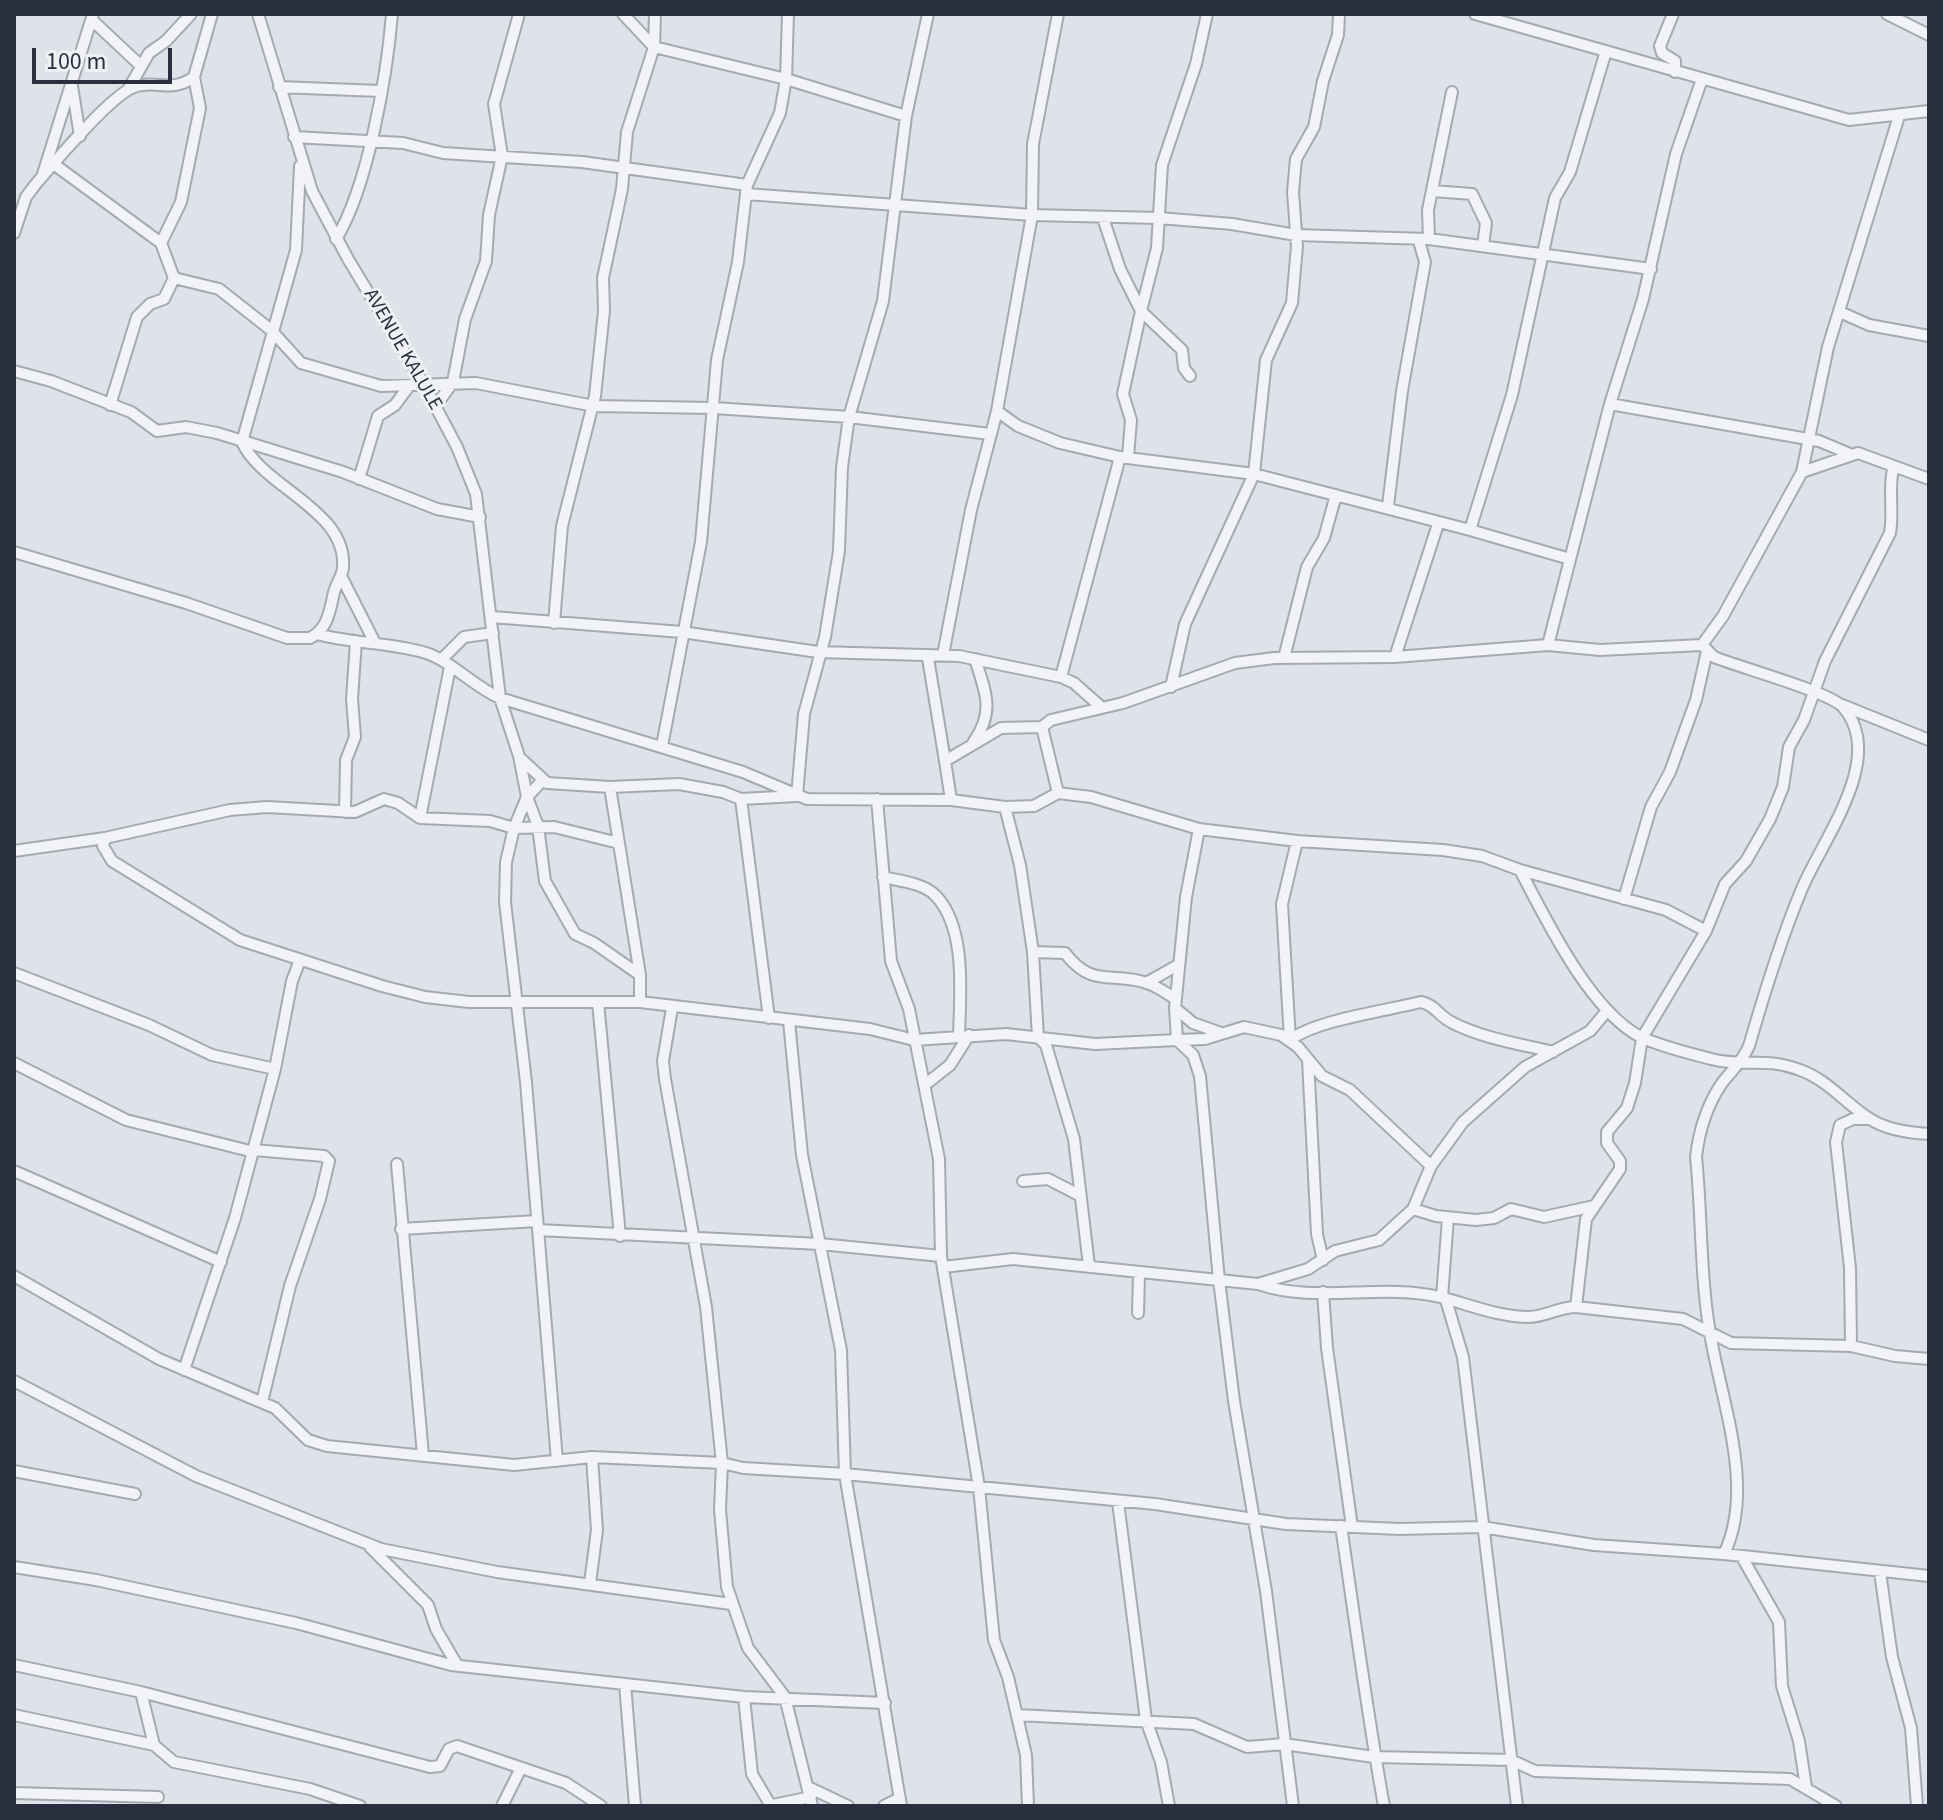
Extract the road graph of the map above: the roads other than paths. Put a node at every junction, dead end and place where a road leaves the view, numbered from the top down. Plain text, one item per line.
1 (191, 14) edge
2 (212, 14) edge
3 (258, 14) edge
4 (392, 14) edge
5 (519, 14) edge
6 (623, 14) edge
7 (655, 14) edge
8 (788, 14) edge
9 (928, 14) edge
10 (1058, 14) edge
11 (1207, 14) edge
12 (1339, 14) edge
13 (1475, 14) edge
14 (1673, 14) edge
15 (1887, 14) edge
16 (92, 17) edge
17 (1929, 35) edge
18 (654, 47) junction
19 (1606, 51) junction
20 (141, 66) junction
21 (1675, 72) junction
22 (194, 77) junction
23 (786, 79) junction
24 (1702, 79) junction
25 (71, 80) junction
26 (279, 87) junction
27 (129, 88) junction
28 (380, 91) junction
29 (1452, 92) dead end
30 (1929, 111) edge
31 (906, 116) junction
32 (1899, 116) junction
33 (80, 136) junction
34 (294, 137) junction
35 (370, 140) junction
36 (502, 156) junction
37 (300, 158) junction
38 (55, 165) junction
39 (625, 168) junction
40 (43, 176) junction
41 (747, 190) junction
42 (1433, 191) junction
43 (892, 205) junction
44 (1032, 215) junction
45 (1103, 218) junction
46 (1159, 218) junction
47 (14, 233) edge
48 (1296, 235) junction
49 (336, 239) junction
50 (1424, 240) junction
51 (161, 243) junction
52 (1483, 246) junction
53 (1542, 255) junction
54 (1651, 269) junction
55 (174, 278) junction
56 (1141, 311) junction
57 (1840, 312) junction
58 (271, 330) junction
59 (1929, 336) edge
60 (14, 371) edge
61 (1190, 376) dead end
62 (453, 382) junction
63 (423, 383) junction
64 (409, 386) junction
65 (1610, 404) junction
66 (110, 405) junction
67 (594, 406) junction
68 (435, 407) junction
69 (714, 408) junction
70 (997, 411) junction
71 (849, 417) junction
72 (990, 434) junction
73 (1807, 439) junction
74 (242, 442) junction
75 (1850, 454) junction
76 (1124, 457) junction
77 (1893, 469) junction
78 (1802, 472) junction
79 (1254, 474) junction
80 (359, 479) junction
81 (1929, 479) edge
82 (1336, 495) junction
83 (1388, 506) junction
84 (480, 517) junction
85 (1438, 524) junction
86 (1470, 530) junction
87 (14, 552) edge
88 (1570, 559) junction
89 (341, 576) junction
90 (492, 617) junction
91 (554, 623) junction
92 (682, 632) junction
93 (493, 633) junction
94 (317, 634) junction
95 (356, 641) junction
96 (374, 641) junction
97 (1548, 645) junction
98 (1705, 648) junction
99 (818, 652) junction
100 (943, 655) junction
101 (1395, 657) junction
102 (928, 658) junction
103 (1284, 658) junction
104 (975, 659) junction
105 (446, 663) junction
106 (1061, 677) junction
107 (1171, 687) junction
108 (1814, 693) junction
109 (500, 698) junction
110 (1841, 704) junction
111 (1100, 706) junction
112 (988, 720) junction
113 (1042, 727) junction
114 (1001, 728) junction
115 (1929, 740) edge
116 (973, 744) junction
117 (662, 746) junction
118 (519, 756) junction
119 (945, 761) junction
120 (542, 781) junction
121 (610, 787) junction
122 (1058, 793) junction
123 (797, 796) junction
124 (527, 797) junction
125 (741, 799) junction
126 (877, 799) junction
127 (951, 800) junction
128 (1005, 807) junction
129 (345, 812) junction
130 (420, 818) junction
131 (538, 826) junction
132 (514, 828) junction
133 (1199, 829) junction
134 (105, 838) junction
135 (1297, 841) junction
136 (619, 843) junction
137 (14, 851) edge
138 (1520, 870) junction
139 (883, 877) junction
140 (1624, 899) junction
141 (1706, 931) junction
142 (1033, 952) junction
143 (300, 960) junction
144 (1178, 965) junction
145 (14, 973) edge
146 (640, 975) junction
147 (1146, 983) junction
148 (517, 1002) junction
149 (598, 1002) junction
150 (640, 1002) junction
151 (1176, 1003) junction
152 (672, 1008) junction
153 (1606, 1012) junction
154 (769, 1018) junction
155 (789, 1021) junction
156 (1222, 1034) junction
157 (964, 1036) junction
158 (1038, 1037) junction
159 (1642, 1038) junction
160 (1205, 1039) junction
161 (914, 1040) junction
162 (1177, 1040) junction
163 (1290, 1040) junction
164 (1555, 1052) junction
165 (1193, 1055) junction
166 (1308, 1060) junction
167 (14, 1063) edge
168 (1740, 1065) junction
169 (275, 1069) junction
170 (926, 1084) junction
171 (1870, 1119) junction
172 (1929, 1134) edge
173 (254, 1151) junction
174 (397, 1164) dead end
175 (1431, 1166) junction
176 (14, 1171) edge
177 (1023, 1181) dead end
178 (1079, 1195) junction
179 (1594, 1206) junction
180 (1413, 1209) junction
181 (1448, 1218) junction
182 (537, 1225) junction
183 (401, 1229) junction
184 (620, 1236) junction
185 (695, 1239) junction
186 (820, 1244) junction
187 (1323, 1260) junction
188 (221, 1262) junction
189 (942, 1262) junction
190 (1089, 1266) junction
191 (1139, 1274) junction
192 (14, 1276) edge
193 (1219, 1280) junction
194 (1258, 1284) junction
195 (1323, 1292) junction
196 (1444, 1299) junction
197 (1576, 1307) junction
198 (1138, 1313) dead end
199 (1710, 1333) junction
200 (1851, 1346) junction
201 (1929, 1359) edge
202 (184, 1370) junction
203 (14, 1381) edge
204 (262, 1402) junction
205 (423, 1455) junction
206 (592, 1457) junction
207 (557, 1461) junction
208 (722, 1463) junction
209 (14, 1471) edge
210 (845, 1474) junction
211 (979, 1487) junction
212 (135, 1494) dead end
213 (1118, 1502) junction
214 (1256, 1521) junction
215 (1347, 1527) junction
216 (1482, 1527) junction
217 (365, 1542) junction
218 (1724, 1554) junction
219 (1742, 1557) junction
220 (14, 1567) edge
221 (1880, 1572) junction
222 (1929, 1576) edge
223 (590, 1583) junction
224 (731, 1604) junction
225 (14, 1665) edge
226 (457, 1665) junction
227 (625, 1684) junction
228 (141, 1692) junction
229 (744, 1697) junction
230 (785, 1697) junction
231 (885, 1703) junction
232 (14, 1715) edge
233 (1017, 1715) junction
234 (1146, 1720) junction
235 (1284, 1744) junction
236 (154, 1745) junction
237 (1374, 1757) junction
238 (1511, 1760) junction
239 (520, 1770) junction
240 (1806, 1787) junction
241 (14, 1793) edge
242 (158, 1797) dead end
243 (810, 1797) edge
244 (900, 1802) edge
245 (360, 1806) edge
246 (502, 1806) edge
247 (601, 1806) edge
248 (635, 1806) edge
249 (770, 1806) edge
250 (848, 1806) edge
251 (884, 1806) edge
252 (1028, 1806) edge
253 (1169, 1806) edge
254 (1293, 1806) edge
255 (1384, 1806) edge
256 (1517, 1806) edge
257 (1836, 1806) edge
258 (1917, 1806) edge

1 - 20 street
2 - 22 street
3 - 26 street, AVENUE KALULE
4 - 28 street
5 - 36 street
6 - 18 street
7 - 18 street
8 - 23 street
9 - 31 street
10 - 44 street
11 - 46 street
12 - 48 street
13 - 19 street
14 - 21 street
15 - 17 street
16 - 20 street
16 - 25 street
18 - 23 street
18 - 39 street
19 - 21 street
19 - 53 street
20 - 27 street
21 - 24 street
22 - 27 street
22 - 51 street
23 - 31 street
23 - 41 street
24 - 32 street
24 - 54 street
25 - 33 street
25 - 40 street
26 - 28 street
26 - 34 street, AVENUE KALULE
27 - 33 street
28 - 35 street
29 - 42 street
30 - 32 street
31 - 43 street
32 - 57 street
33 - 38 street
34 - 35 street
34 - 37 street, AVENUE KALULE
35 - 36 street
35 - 49 street
36 - 39 street
36 - 62 street
37 - 49 street, AVENUE KALULE
37 - 58 street
38 - 40 street
38 - 51 street
39 - 41 street
39 - 67 street
40 - 47 street
41 - 43 street
41 - 69 street
42 - 50 street
42 - 52 street
43 - 44 street
43 - 71 street
44 - 45 street
44 - 70 street
45 - 46 street
45 - 56 street
46 - 48 street
46 - 56 street
48 - 50 street
48 - 79 street
49 - 63 street, AVENUE KALULE
50 - 52 street
50 - 83 street
51 - 55 street
52 - 53 street
53 - 54 street
53 - 86 street
54 - 65 street
55 - 58 street
55 - 66 street
56 - 61 street
56 - 76 street
57 - 59 street
57 - 73 street
58 - 64 street
58 - 74 street
60 - 66 street
62 - 63 street
62 - 67 street
62 - 68 street
63 - 64 street
63 - 68 street, AVENUE KALULE
64 - 80 street
65 - 73 street
65 - 88 street
66 - 74 street
67 - 69 street
67 - 91 street
68 - 84 street, AVENUE KALULE
69 - 71 street
69 - 92 street
70 - 72 street
70 - 76 street
71 - 72 street
71 - 99 street
72 - 100 street
73 - 75 street
73 - 78 street
74 - 80 street
74 - 89 street
75 - 77 street
75 - 78 street
76 - 79 street
76 - 106 street
77 - 81 street
77 - 108 street
78 - 98 street
79 - 82 street
79 - 107 street
80 - 84 street
82 - 83 street
82 - 103 street
83 - 85 street
84 - 90 street, AVENUE KALULE
85 - 86 street
85 - 101 street
86 - 88 street
87 - 94 street
88 - 97 street
89 - 94 street
89 - 96 street
90 - 91 street
90 - 93 street, AVENUE KALULE
91 - 92 street
92 - 99 street
92 - 117 street
93 - 105 street
93 - 109 street, AVENUE KALULE
94 - 95 street
95 - 96 street
95 - 129 street
96 - 105 street
97 - 98 street
97 - 101 street
98 - 108 street
98 - 140 street
99 - 102 street
99 - 123 street
100 - 102 street
100 - 104 street
101 - 103 street
102 - 119 street
103 - 107 street
104 - 106 street
104 - 112 street
105 - 109 street
105 - 130 street
106 - 111 street
107 - 111 street
108 - 110 street
108 - 141 street
109 - 117 street
109 - 118 street, AVENUE KALULE
110 - 115 street
110 - 168 street
111 - 113 street
112 - 114 street
112 - 116 street
113 - 114 street
113 - 122 street
114 - 116 street
116 - 119 street
117 - 123 street
118 - 120 street
118 - 124 street, AVENUE KALULE
119 - 127 street
120 - 121 street
120 - 124 street
121 - 125 street
121 - 136 street
122 - 128 street
122 - 133 street
123 - 125 street
123 - 126 street
124 - 131 street, AVENUE KALULE
124 - 132 street
125 - 154 street
126 - 127 street
126 - 139 street
127 - 128 street
128 - 142 street
129 - 130 street
129 - 134 street
130 - 132 street
131 - 132 street
131 - 136 street
131 - 146 street, AVENUE KALULE
132 - 148 street
133 - 135 street
133 - 144 street
134 - 137 street
134 - 143 street
135 - 138 street
135 - 163 street
136 - 146 street
138 - 140 street
138 - 153 street
139 - 157 street
139 - 161 street
140 - 141 street
141 - 159 street
142 - 147 street
142 - 158 street
143 - 148 street
143 - 169 street
144 - 147 street
144 - 151 street
145 - 169 street
146 - 150 street
147 - 151 street
148 - 149 street
148 - 182 street
149 - 150 street
149 - 184 street
150 - 152 street
151 - 156 street
151 - 162 street
152 - 154 street
152 - 185 street
153 - 159 street
153 - 164 street
154 - 155 street
155 - 161 street
155 - 186 street
156 - 160 street
156 - 163 street
157 - 158 street
157 - 161 street
157 - 170 street
158 - 162 street
158 - 178 street
159 - 168 street
159 - 179 street
160 - 162 street
160 - 165 street
161 - 170 street
162 - 165 street
163 - 164 street
163 - 166 street
164 - 175 street
165 - 193 street
166 - 175 street
166 - 187 street
167 - 173 street
168 - 171 street
168 - 199 street
169 - 173 street
170 - 189 street
171 - 172 street
171 - 200 street
173 - 188 street
173 - 204 street
174 - 183 street
175 - 180 street
176 - 188 street
177 - 178 street
178 - 190 street
179 - 181 street
179 - 197 street
180 - 181 street
180 - 187 street
181 - 196 street
182 - 183 street
182 - 184 street
182 - 207 street
183 - 205 street
184 - 185 street
185 - 186 street
185 - 208 street
186 - 189 street
186 - 210 street
187 - 194 street
188 - 202 street
189 - 190 street
189 - 211 street
190 - 191 street
191 - 193 street
191 - 198 street
192 - 202 street
193 - 194 street
193 - 214 street
194 - 195 street
195 - 196 street
195 - 215 street
196 - 197 street
196 - 216 street
197 - 199 street
199 - 200 street
199 - 218 street
200 - 201 street
202 - 204 street
203 - 217 street
204 - 205 street
205 - 207 street
206 - 207 street
206 - 208 street
206 - 223 street
208 - 210 street
208 - 224 street
209 - 212 street
210 - 211 street
210 - 231 street
211 - 213 street
211 - 233 street
213 - 214 street
213 - 234 street
214 - 215 street
214 - 235 street
215 - 216 street
215 - 237 street
216 - 218 street
216 - 238 street
217 - 223 street
217 - 226 street
218 - 219 street
219 - 221 street
219 - 240 street
220 - 226 street
221 - 222 street
221 - 258 street
223 - 224 street
224 - 230 street
225 - 228 street
226 - 227 street
227 - 229 street
227 - 248 street
228 - 236 street
228 - 239 street
229 - 230 street
229 - 249 street
230 - 231 street
230 - 243 street
231 - 244 street
232 - 236 street
233 - 234 street
233 - 252 street
234 - 235 street
234 - 253 street
235 - 237 street
235 - 254 street
236 - 245 street
237 - 238 street
237 - 255 street
238 - 240 street
238 - 256 street
239 - 246 street
239 - 247 street
240 - 257 street
241 - 242 street
243 - 249 street
243 - 250 street
244 - 251 street

